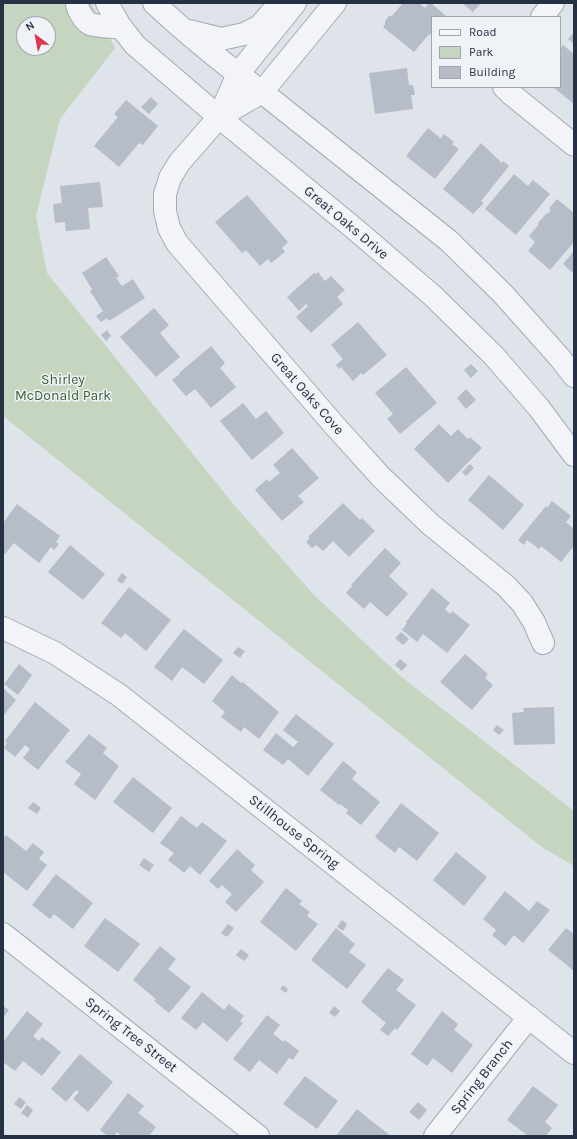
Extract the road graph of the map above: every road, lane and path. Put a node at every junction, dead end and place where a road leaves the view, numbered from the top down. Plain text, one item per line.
1 (77, 3) edge
2 (107, 3) edge
3 (154, 3) edge
4 (279, 3) edge
5 (295, 3) edge
6 (335, 3) edge
7 (553, 3) edge
8 (543, 16) edge
9 (122, 28) junction
10 (182, 29) junction
11 (238, 74) junction
12 (505, 88) edge
13 (262, 92) junction
14 (219, 117) junction
15 (574, 146) edge
16 (574, 376) edge
17 (574, 455) edge
18 (3, 628) edge
19 (543, 643) dead end
20 (3, 934) edge
21 (529, 1017) junction
22 (574, 1053) edge
23 (258, 1136) edge
24 (435, 1136) edge

1 - 9 street
2 - 9 street, Great Oaks Drive
3 - 10 street
4 - 10 street
5 - 11 street
6 - 13 street
7 - 8 street
9 - 14 street, Great Oaks Drive
10 - 11 street
11 - 13 street
11 - 14 street
12 - 15 street
13 - 14 street
13 - 16 street
14 - 17 street, Great Oaks Drive
14 - 19 street, Great Oaks Cove
18 - 21 street, Stillhouse Spring
20 - 23 street, Spring Tree Street
21 - 22 street, Stillhouse Spring
21 - 24 street, Spring Branch

